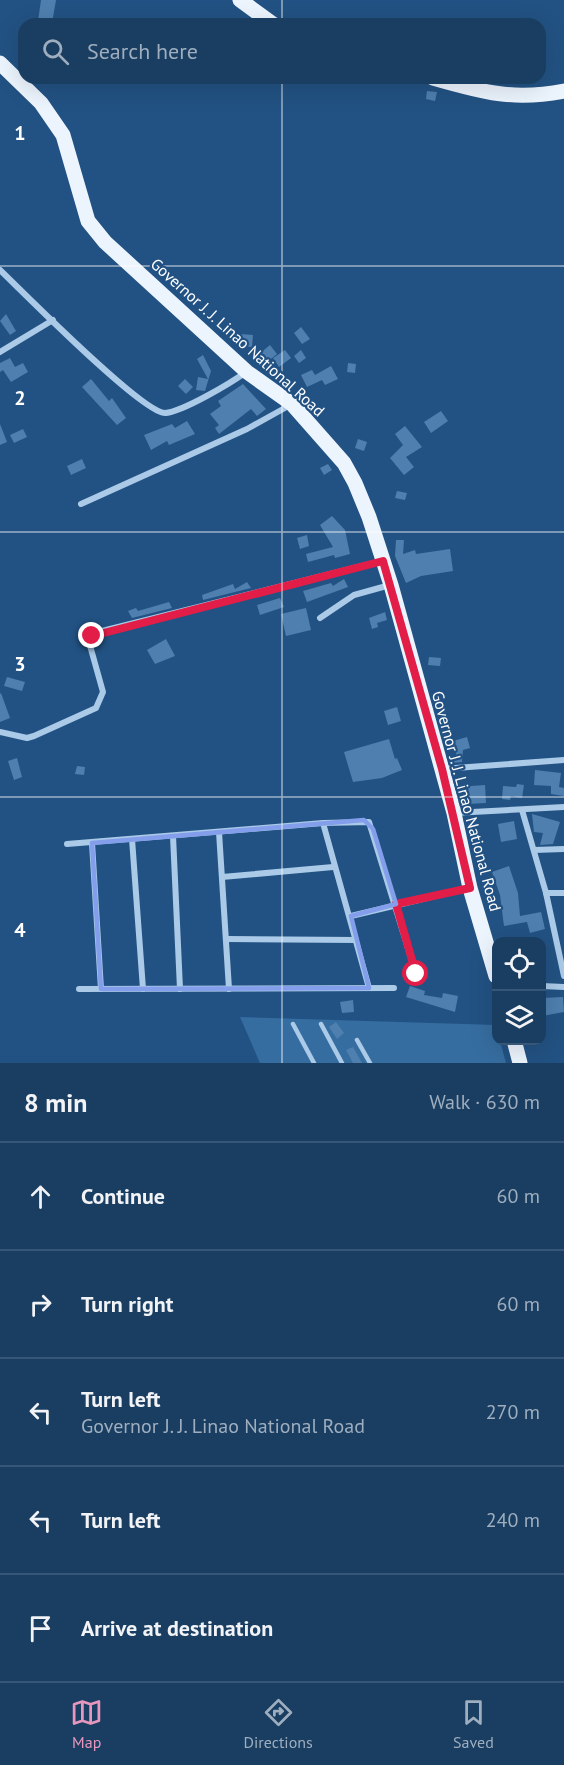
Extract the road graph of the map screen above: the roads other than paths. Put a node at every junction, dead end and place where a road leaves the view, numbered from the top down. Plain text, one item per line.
1 (240, 0) edge
2 (265, 18) edge
3 (0, 63) edge
4 (18, 81) edge
5 (22, 84) edge
6 (457, 84) edge
7 (564, 91) edge
8 (0, 270) edge
9 (53, 320) junction
10 (0, 352) edge
11 (247, 372) junction
12 (292, 404) junction
13 (81, 504) dead end
14 (383, 561) junction
15 (391, 585) junction
16 (320, 618) dead end
17 (0, 732) edge
18 (564, 760) edge
19 (442, 769) junction
20 (564, 807) edge
21 (522, 810) junction
22 (454, 813) junction
23 (323, 823) junction
24 (219, 832) junction
25 (173, 836) junction
26 (132, 839) junction
27 (92, 843) junction
28 (68, 844) dead end
29 (564, 849) edge
30 (534, 850) junction
31 (333, 867) junction
32 (222, 877) junction
33 (470, 888) junction
34 (546, 893) junction
35 (564, 893) edge
36 (396, 904) junction
37 (351, 916) junction
38 (226, 939) junction
39 (356, 940) junction
40 (561, 941) edge
41 (492, 962) edge
42 (416, 974) dead end
43 (564, 976) edge
44 (546, 986) edge
45 (564, 987) edge
46 (369, 988) junction
47 (394, 988) dead end
48 (79, 989) dead end
49 (101, 989) junction
50 (143, 989) junction
51 (180, 989) junction
52 (229, 989) junction
53 (293, 1024) dead end
54 (321, 1024) dead end
55 (357, 1040) dead end
56 (515, 1045) edge
57 (314, 1063) edge
58 (342, 1063) edge
59 (370, 1063) edge
60 (520, 1063) edge

1 - 2 main road
3 - 4 main road, Governor J. J. Linao National Road
5 - 11 main road, Governor J. J. Linao National Road
6 - 7 main road
8 - 9 street
9 - 10 street
9 - 11 street
11 - 12 main road, Governor J. J. Linao National Road
12 - 13 street
12 - 14 main road, Governor J. J. Linao National Road
14 - 15 main road, Governor J. J. Linao National Road
14 - 17 street
15 - 16 street
15 - 19 main road, Governor J. J. Linao National Road
18 - 19 street
19 - 22 main road, Governor J. J. Linao National Road
20 - 21 street
21 - 22 street
21 - 30 street
22 - 33 main road, Governor J. J. Linao National Road
23 - 24 street
23 - 31 street
23 - 36 street
24 - 25 street
24 - 32 street
25 - 26 street
25 - 51 street
26 - 27 street
26 - 50 street
27 - 28 street
27 - 49 street
29 - 30 street
30 - 34 street
31 - 32 street
31 - 37 street
32 - 38 street
33 - 36 street
33 - 41 main road, Governor J. J. Linao National Road
34 - 35 street
34 - 40 street
36 - 37 street
36 - 42 street
37 - 39 street
38 - 39 street
38 - 52 street
39 - 46 street
40 - 43 street
44 - 45 street
46 - 47 street
46 - 52 street
48 - 49 street
49 - 50 street
50 - 51 street
51 - 52 street
53 - 57 lane
54 - 58 lane
55 - 59 lane
56 - 60 main road

